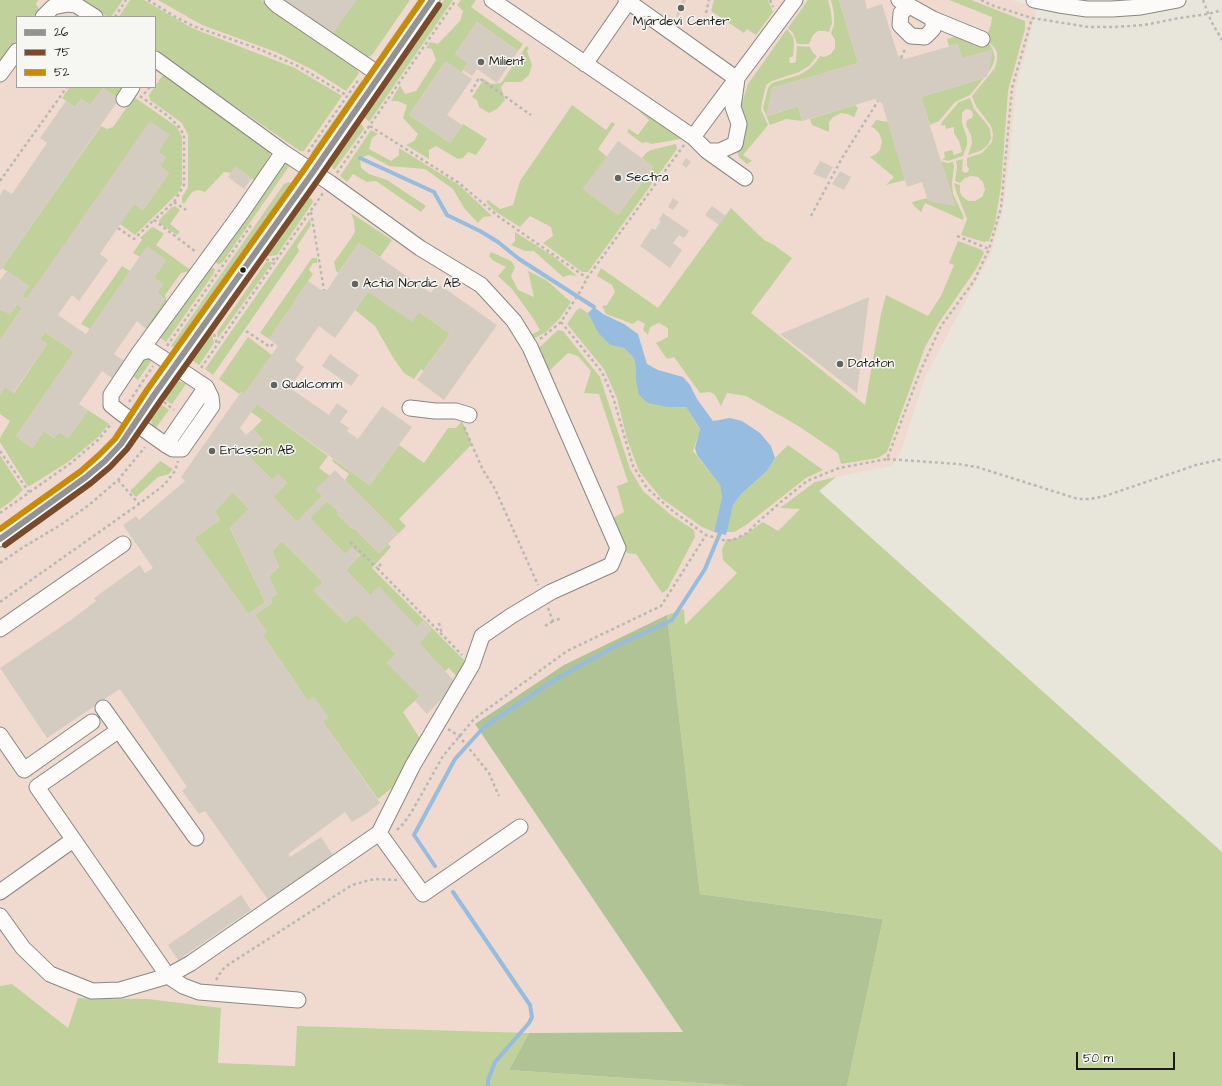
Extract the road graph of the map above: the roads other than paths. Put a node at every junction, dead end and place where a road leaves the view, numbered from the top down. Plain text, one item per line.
1 (272, 0) edge
2 (432, 0) edge
3 (492, 0) edge
4 (794, 0) edge
5 (1034, 0) edge
6 (1178, 0) edge
7 (627, 1) edge
8 (904, 3) edge
9 (44, 16) edge
10 (93, 16) edge
11 (933, 19) junction
12 (982, 39) dead end
13 (16, 52) edge
14 (156, 60) edge
15 (585, 64) junction
16 (0, 74) edge
17 (380, 75) junction
18 (737, 79) junction
19 (693, 137) junction
20 (707, 151) junction
21 (283, 152) junction
22 (313, 172) junction
23 (745, 178) dead end
24 (139, 353) junction
25 (174, 366) junction
26 (206, 387) junction
27 (410, 408) dead end
28 (462, 413) road end
29 (135, 423) junction
30 (166, 445) junction
31 (0, 539) edge
32 (122, 544) dead end
33 (0, 629) edge
34 (103, 708) dead end
35 (92, 722) dead end
36 (119, 730) junction
37 (0, 735) edge
38 (520, 827) dead end
39 (382, 836) junction
40 (196, 838) dead end
41 (73, 840) junction
42 (0, 892) edge
43 (0, 916) edge
44 (168, 976) junction
45 (298, 1000) dead end

1 - 17 street
2 - 17 street
3 - 15 street
4 - 18 street
5 - 6 street
7 - 15 street
7 - 18 street
8 - 11 street
8 - 11 street
9 - 10 street
11 - 12 street
13 - 16 street
14 - 21 street
15 - 19 street
17 - 22 street
18 - 19 street
18 - 20 street
19 - 20 street
20 - 23 street
21 - 22 street
21 - 24 street
22 - 25 street
22 - 39 street
24 - 25 street
24 - 29 street
25 - 26 street
25 - 29 street
26 - 30 street
26 - 30 street
27 - 28 street
29 - 30 street
29 - 31 street
32 - 33 street
34 - 36 street
35 - 37 street
36 - 40 street
36 - 41 street
38 - 39 street
39 - 44 street
41 - 42 street
41 - 44 street
43 - 44 street
44 - 45 street

